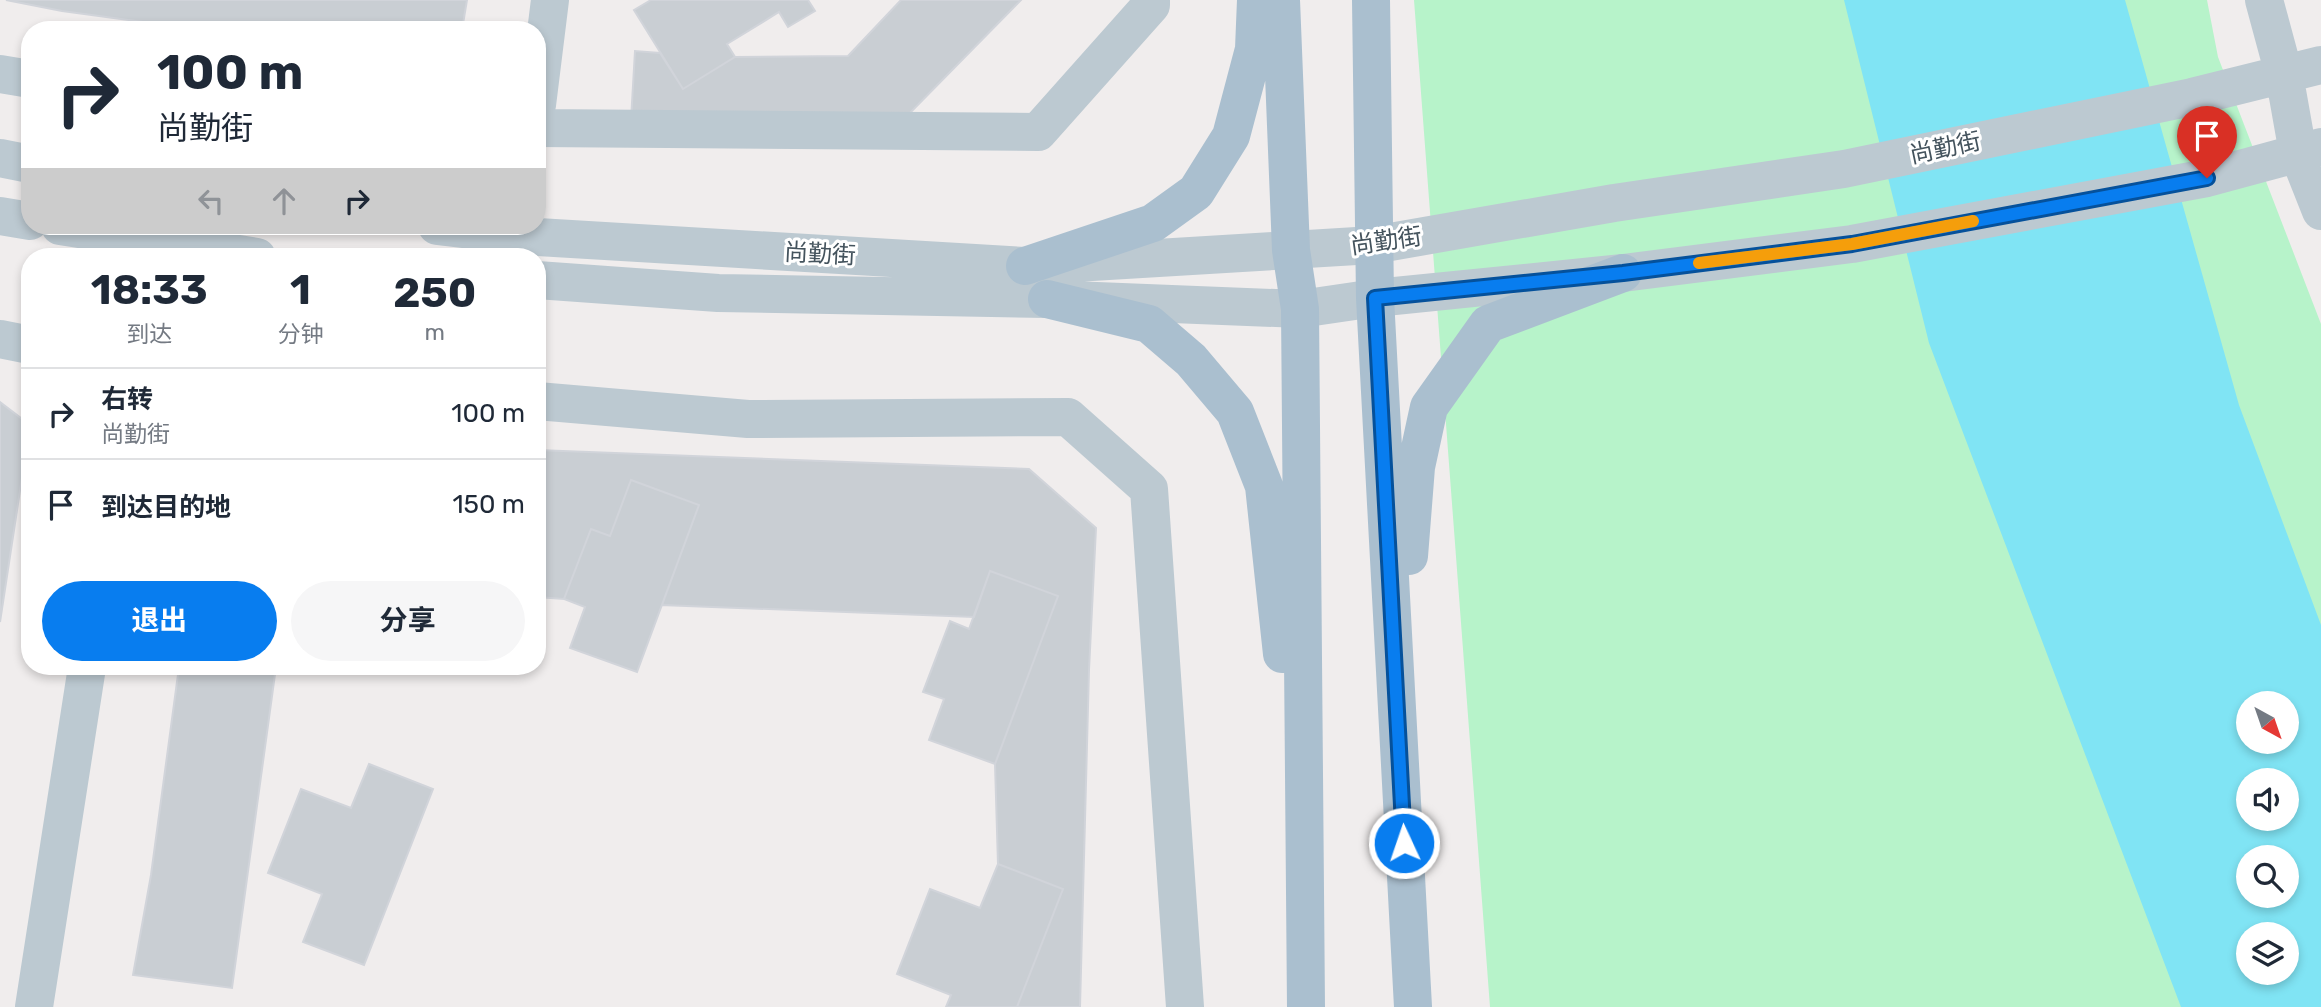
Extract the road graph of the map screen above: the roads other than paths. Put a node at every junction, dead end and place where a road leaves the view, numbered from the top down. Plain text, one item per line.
1 (550, 0) edge
2 (1151, 0) edge
3 (1256, 0) edge
4 (1281, 0) edge
5 (1371, 0) edge
6 (2264, 0) edge
7 (546, 32) edge
8 (2321, 65) edge
9 (0, 74) edge
10 (2284, 74) junction
11 (21, 78) edge
12 (546, 128) edge
13 (2309, 150) edge
14 (0, 158) edge
15 (21, 162) edge
16 (2321, 211) edge
17 (0, 216) edge
18 (21, 220) edge
19 (546, 233) edge
20 (116, 235) edge
21 (153, 241) edge
22 (1373, 245) junction
23 (198, 248) edge
24 (1291, 250) junction
25 (1025, 266) junction
26 (1623, 273) junction
27 (546, 281) edge
28 (1375, 298) junction
29 (1047, 299) junction
30 (1300, 309) junction
31 (0, 339) edge
32 (21, 343) edge
33 (546, 402) edge
34 (86, 675) edge
35 (1406, 870) junction
36 (1306, 878) junction
37 (34, 1007) edge
38 (1185, 1007) edge
39 (1306, 1007) edge
40 (1413, 1007) edge

1 - 7 street
2 - 12 street
3 - 25 main road
4 - 24 main road
5 - 22 main road
6 - 10 street
8 - 10 street, 尚勤街
9 - 11 street
10 - 13 street
10 - 22 street, 尚勤街
13 - 16 street
13 - 26 street, 尚勤街
14 - 15 street
17 - 18 street
19 - 25 street, 尚勤街
20 - 21 street
21 - 23 street
22 - 24 street, 尚勤街
22 - 28 main road
24 - 25 street, 尚勤街
24 - 30 main road
26 - 28 street, 尚勤街
26 - 35 main road
27 - 29 street, 尚勤街
28 - 30 street, 尚勤街
28 - 35 main road
29 - 30 street, 尚勤街
29 - 36 main road
30 - 36 main road
31 - 32 street
33 - 38 street
34 - 37 street
35 - 40 main road
36 - 39 main road

